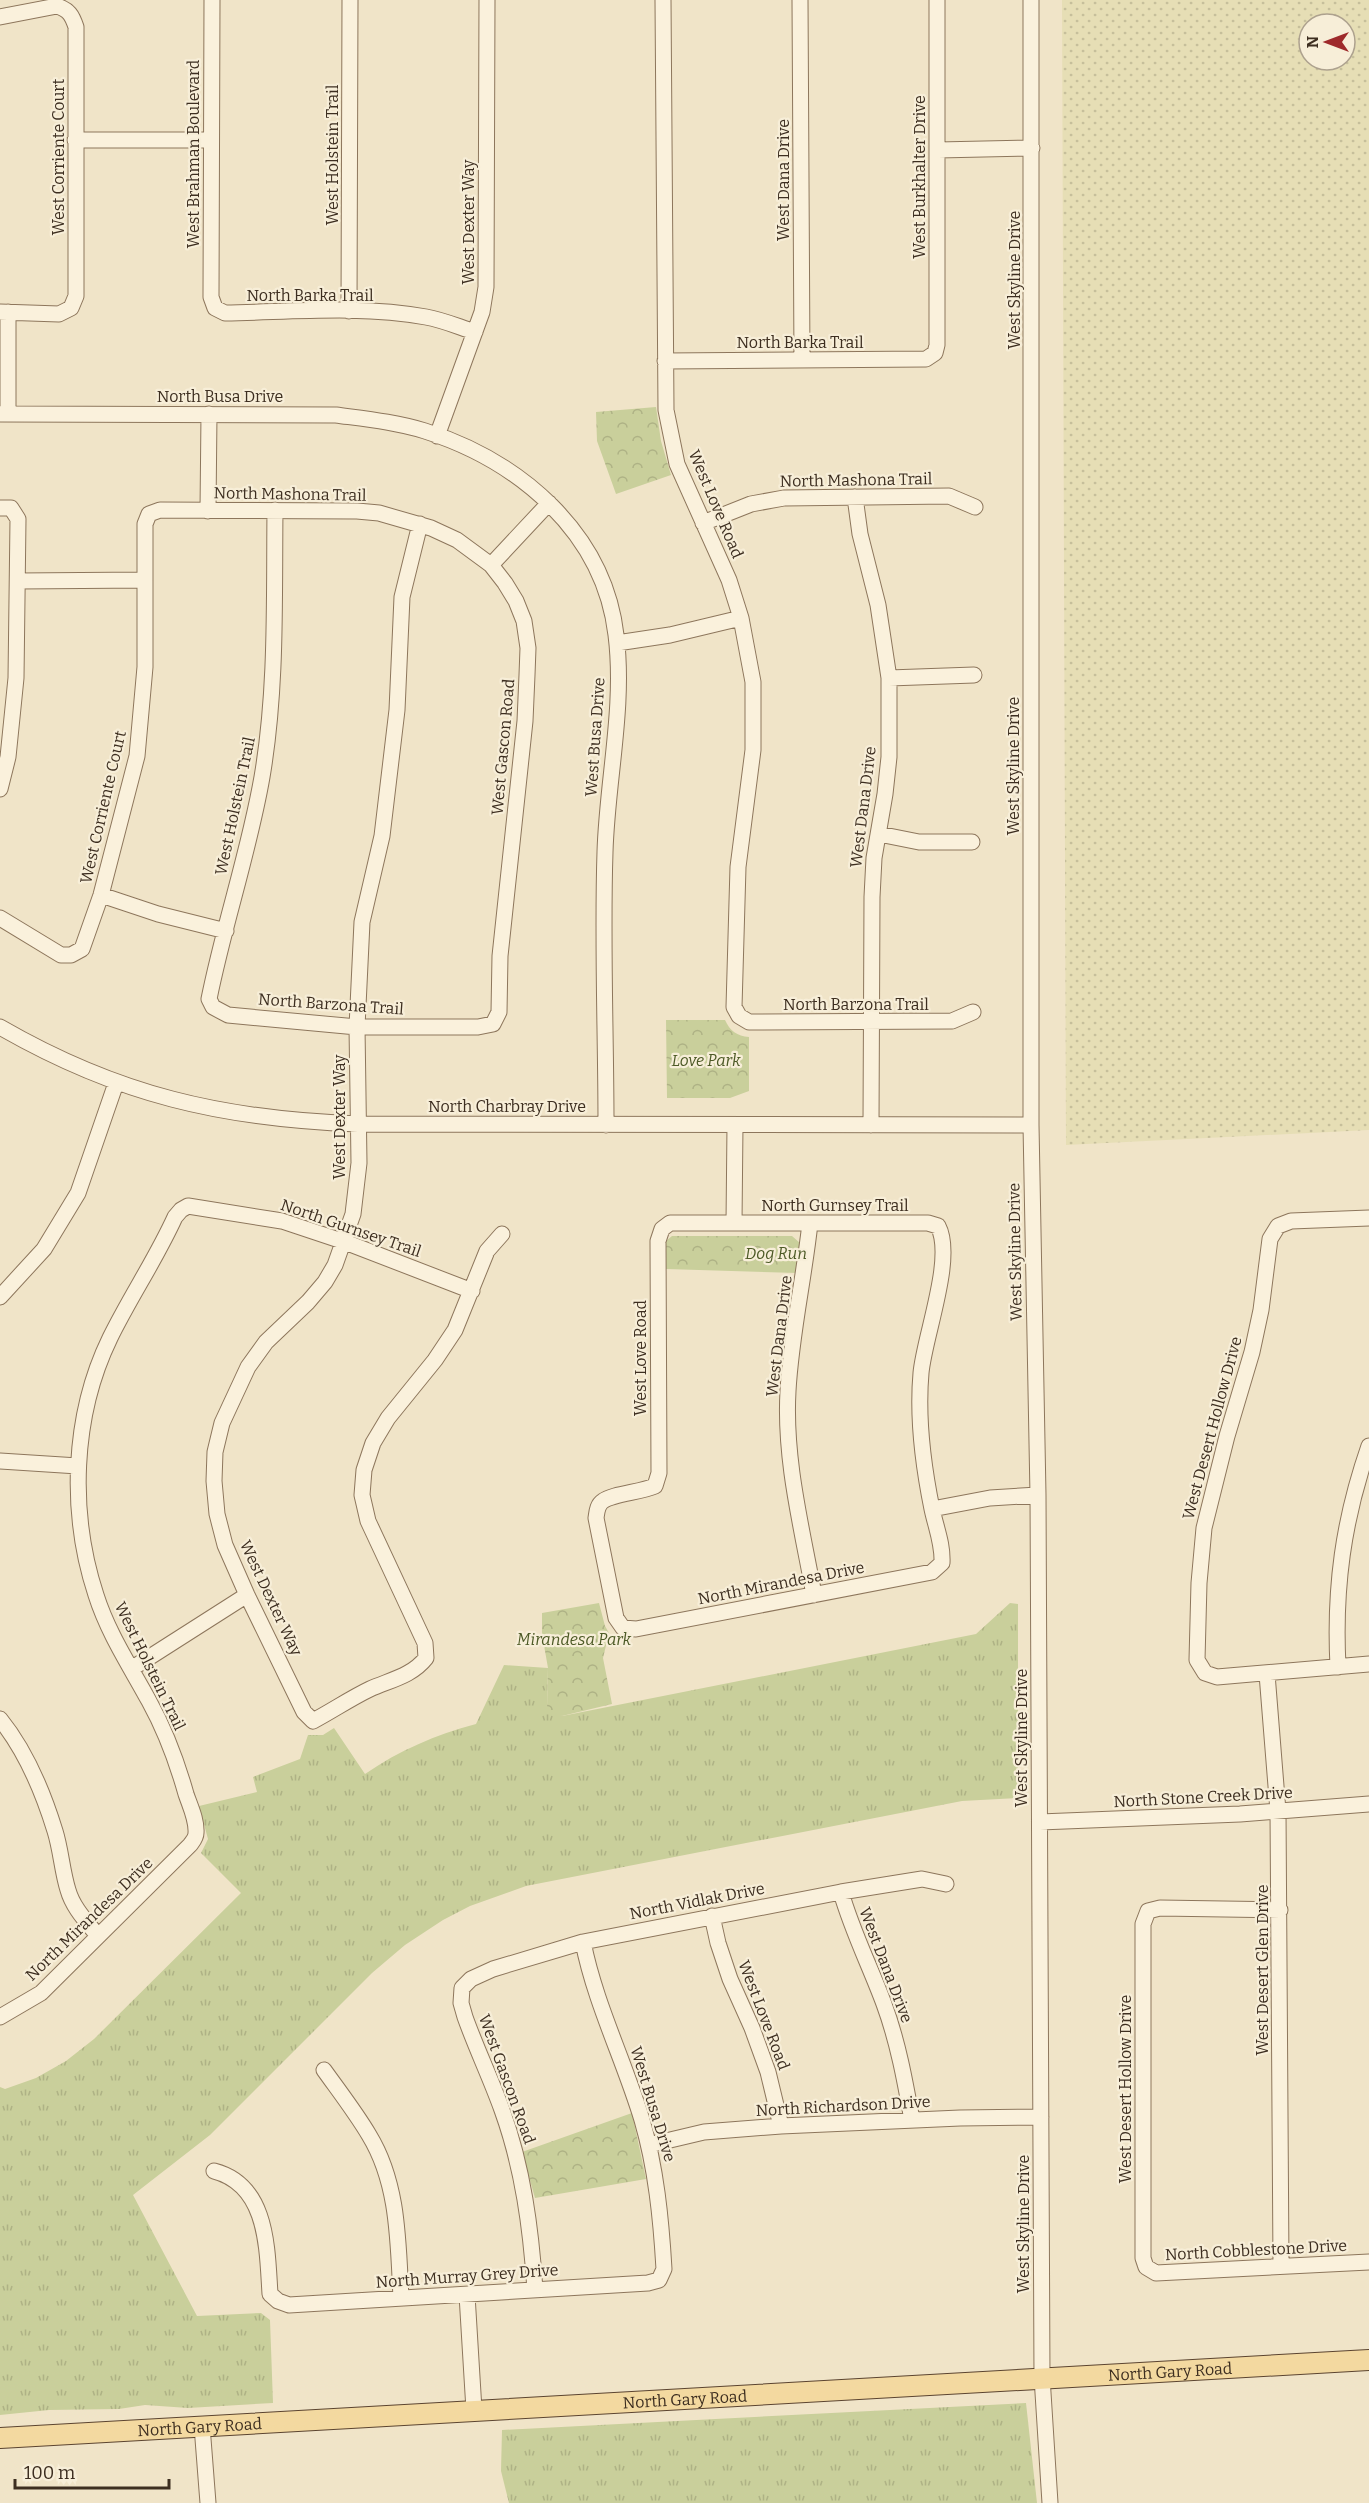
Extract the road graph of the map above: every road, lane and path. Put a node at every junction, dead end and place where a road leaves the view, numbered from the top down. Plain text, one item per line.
1 (212, 0) edge
2 (350, 0) edge
3 (487, 0) edge
4 (663, 0) edge
5 (800, 0) edge
6 (937, 0) edge
7 (1031, 0) edge
8 (0, 17) edge
9 (75, 140) junction
10 (211, 140) junction
11 (1032, 148) junction
12 (938, 150) junction
13 (215, 308) joint
14 (349, 311) junction
15 (4, 312) edge
16 (475, 332) junction
17 (935, 353) joint
18 (802, 360) junction
19 (664, 361) junction
20 (4, 414) edge
21 (209, 414) junction
22 (437, 436) junction
23 (855, 497) junction
24 (549, 503) junction
25 (975, 507) dead end
26 (5, 508) edge
27 (275, 510) junction
28 (208, 511) junction
29 (149, 514) joint
30 (703, 523) junction
31 (420, 524) junction
32 (491, 565) junction
33 (145, 580) junction
34 (18, 581) junction
35 (741, 618) junction
36 (616, 643) junction
37 (974, 675) dead end
38 (889, 678) junction
39 (0, 789) edge
40 (879, 834) junction
41 (972, 842) dead end
42 (101, 895) junction
43 (0, 918) edge
44 (226, 931) junction
45 (209, 999) joint
46 (973, 1012) dead end
47 (739, 1016) joint
48 (872, 1022) junction
49 (493, 1024) joint
50 (0, 1027) edge
51 (357, 1027) junction
52 (116, 1083) junction
53 (358, 1124) junction
54 (606, 1125) junction
55 (735, 1125) junction
56 (871, 1125) junction
57 (1031, 1125) junction
58 (181, 1210) joint
59 (1369, 1218) edge
60 (734, 1224) junction
61 (810, 1224) junction
62 (662, 1229) joint
63 (502, 1234) dead end
64 (345, 1242) junction
65 (472, 1291) junction
66 (0, 1297) edge
67 (1369, 1446) edge
68 (0, 1461) edge
69 (78, 1466) junction
70 (1038, 1495) junction
71 (932, 1509) junction
72 (247, 1595) junction
73 (814, 1595) junction
74 (623, 1628) joint
75 (1369, 1664) edge
76 (1338, 1667) junction
77 (131, 1669) junction
78 (1267, 1674) junction
79 (0, 1719) edge
80 (1369, 1804) edge
81 (1278, 1811) junction
82 (1040, 1822) junction
83 (196, 1836) joint
84 (946, 1884) dead end
85 (841, 1892) junction
86 (1280, 1910) junction
87 (712, 1916) junction
88 (98, 1936) junction
89 (583, 1942) junction
90 (462, 1988) joint
91 (0, 2017) edge
92 (324, 2070) dead end
93 (1041, 2117) junction
94 (912, 2120) junction
95 (781, 2126) junction
96 (649, 2145) junction
97 (214, 2171) dead end
98 (1369, 2262) edge
99 (1281, 2266) junction
100 (1146, 2267) joint
101 (659, 2280) joint
102 (535, 2290) junction
103 (467, 2295) junction
104 (401, 2298) junction
105 (1369, 2360) edge
106 (1042, 2378) junction
107 (474, 2410) junction
108 (202, 2426) junction
109 (0, 2438) edge
110 (208, 2503) edge
111 (1050, 2503) edge

1 - 10 street, West Brahman Boulevard
2 - 14 street, West Holstein Trail
3 - 16 street, West Dexter Way
4 - 19 street, West Love Road
5 - 18 street, West Dana Drive
6 - 12 street, West Burkhalter Drive
7 - 11 street, West Skyline Drive
8 - 9 street, West Corriente Court
9 - 10 street
9 - 15 street, West Corriente Court
10 - 13 street, West Brahman Boulevard
11 - 12 street
11 - 57 street, West Skyline Drive
12 - 17 street, West Burkhalter Drive
13 - 14 street, North Barka Trail
14 - 16 street, North Barka Trail
15 - 20 street
16 - 22 street, West Dexter Way
17 - 18 street, North Barka Trail
18 - 19 street, North Barka Trail
19 - 30 street, West Love Road
20 - 21 street, North Busa Drive
21 - 22 street, North Busa Drive
21 - 28 street
22 - 24 street, West Busa Drive
23 - 25 street, North Mashona Trail
23 - 30 street, North Mashona Trail
23 - 38 street, West Dana Drive
24 - 32 street
24 - 36 street, West Busa Drive
26 - 34 street
27 - 28 street, North Mashona Trail
27 - 31 street, North Mashona Trail
27 - 44 street, West Holstein Trail
28 - 29 street, North Mashona Trail
29 - 33 street, West Corriente Court
30 - 35 street, West Love Road
31 - 32 street, North Mashona Trail
31 - 51 street, West Dexter Way
32 - 49 street, West Gascon Road
33 - 34 street
33 - 42 street, West Corriente Court
34 - 39 street
35 - 36 street
35 - 47 street, West Love Road
36 - 54 street, West Busa Drive
37 - 38 street
38 - 40 street, West Dana Drive
40 - 41 street
40 - 48 street, West Dana Drive
42 - 43 street, West Corriente Court
42 - 44 street
44 - 45 street, West Holstein Trail
45 - 51 street, North Barzona Trail
46 - 48 street, North Barzona Trail
47 - 48 street, North Barzona Trail
48 - 56 street, West Dana Drive
49 - 51 street, North Barzona Trail
50 - 52 street, North Charbray Drive
51 - 53 street, West Dexter Way
52 - 53 street, North Charbray Drive
52 - 66 street
53 - 54 street, North Charbray Drive
53 - 64 street, West Dexter Way
54 - 55 street, North Charbray Drive
55 - 56 street, North Charbray Drive
55 - 60 street
56 - 57 street, North Charbray Drive
57 - 70 street, West Skyline Drive
58 - 64 street, North Gurnsey Trail
58 - 69 street, West Holstein Trail
59 - 78 street, West Desert Hollow Drive
60 - 61 street, North Gurnsey Trail
60 - 62 street, North Gurnsey Trail
61 - 71 street, North Gurnsey Trail
61 - 73 street, West Dana Drive
62 - 74 street, West Love Road
63 - 65 street
64 - 65 street, North Gurnsey Trail
64 - 72 street, West Dexter Way
65 - 72 street, West Dexter Way
67 - 76 street
68 - 69 street
69 - 77 street, West Holstein Trail
70 - 71 street
70 - 82 street, West Skyline Drive
71 - 73 street, North Mirandesa Drive
72 - 77 street
73 - 74 street, North Mirandesa Drive
75 - 76 street
76 - 78 street
77 - 83 street, West Holstein Trail
78 - 81 street, West Desert Glen Drive
79 - 88 street
80 - 81 street, North Stone Creek Drive
81 - 82 street, North Stone Creek Drive
81 - 86 street, West Desert Glen Drive
82 - 93 street, West Skyline Drive
83 - 88 street, North Mirandesa Drive
84 - 85 street, North Vidlak Drive
85 - 87 street, North Vidlak Drive
85 - 94 street, West Dana Drive
86 - 99 street, West Desert Glen Drive
86 - 100 street, West Desert Hollow Drive
87 - 89 street, North Vidlak Drive
87 - 95 street, West Love Road
88 - 91 street, North Mirandesa Drive
89 - 90 street, North Vidlak Drive
89 - 96 street, West Busa Drive
90 - 102 street, West Gascon Road
92 - 104 street
93 - 94 street, North Richardson Drive
93 - 106 street, West Skyline Drive
94 - 95 street, North Richardson Drive
95 - 96 street, North Richardson Drive
96 - 101 street, West Busa Drive
97 - 104 street, North Murray Grey Drive
98 - 99 street, North Cobblestone Drive
99 - 100 street, North Cobblestone Drive
101 - 102 street, North Murray Grey Drive
102 - 103 street, North Murray Grey Drive
103 - 104 street, North Murray Grey Drive
103 - 107 street
105 - 106 main road, North Gary Road
106 - 107 main road, North Gary Road
106 - 111 street, West Skyline Drive
107 - 108 main road, North Gary Road
108 - 109 main road, North Gary Road
108 - 110 street

